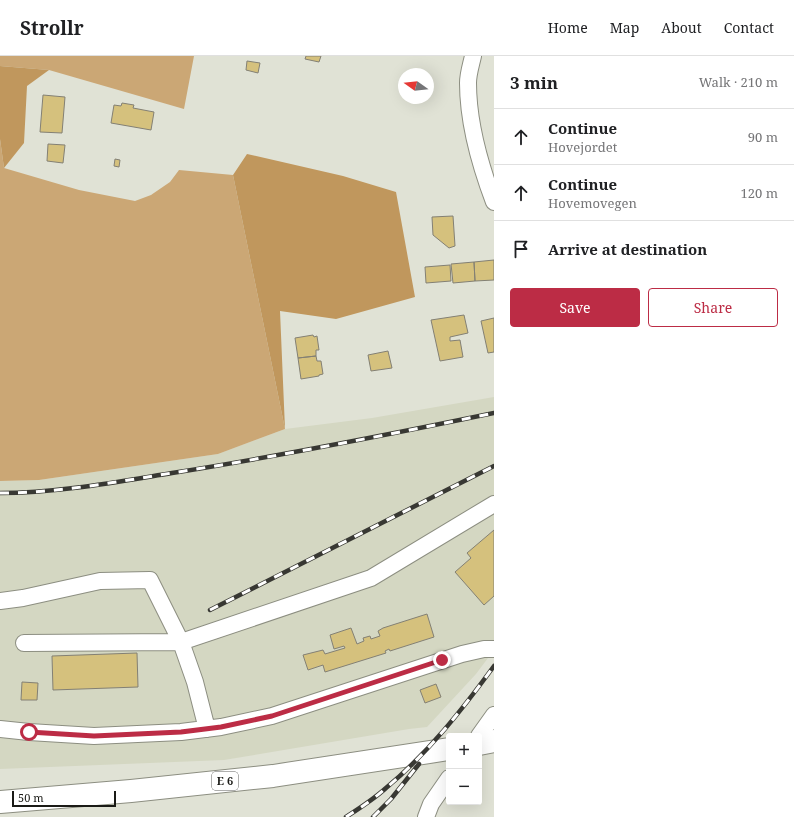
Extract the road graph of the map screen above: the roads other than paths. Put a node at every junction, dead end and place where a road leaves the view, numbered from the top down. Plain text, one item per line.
1 (473, 56) edge
2 (494, 202) edge
3 (494, 504) edge
4 (0, 601) edge
5 (181, 642) junction
6 (24, 643) dead end
7 (494, 649) edge
8 (494, 715) edge
9 (0, 729) edge
10 (207, 729) junction
11 (481, 733) edge
12 (494, 741) edge
13 (482, 743) edge
14 (446, 749) edge
15 (446, 781) edge
16 (0, 802) edge
17 (426, 817) edge

1 - 2 street
3 - 5 street
4 - 5 street
5 - 6 street
5 - 10 street
7 - 10 street
8 - 11 street
9 - 10 street
12 - 13 highway
14 - 16 highway, E 6
15 - 17 street

